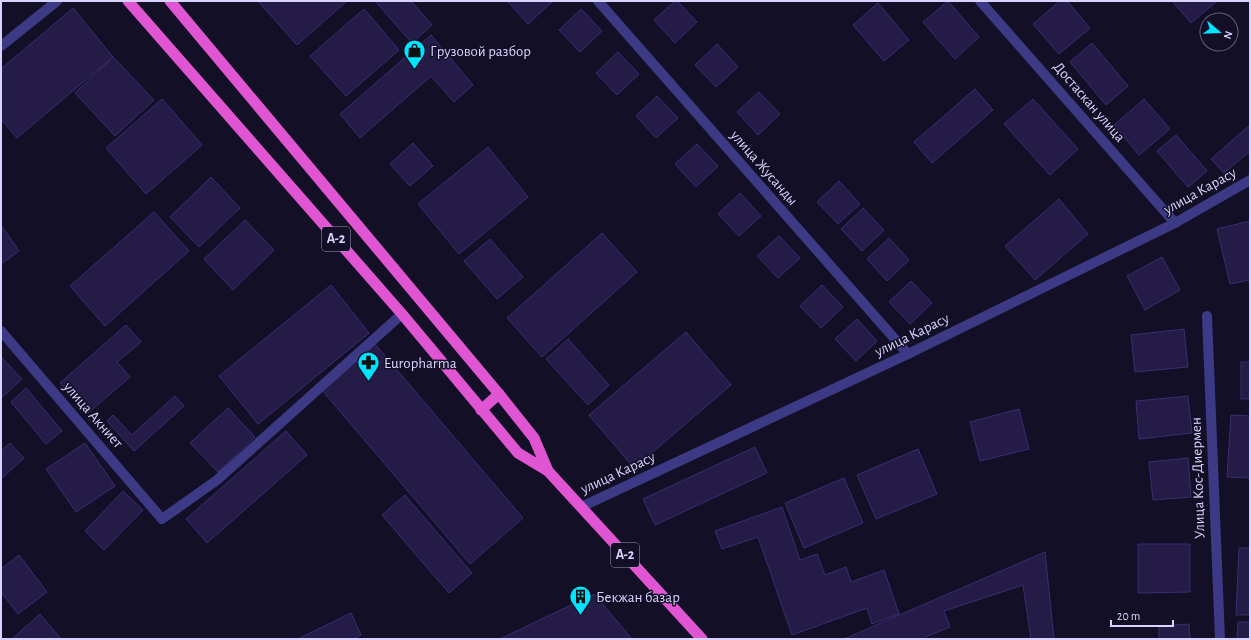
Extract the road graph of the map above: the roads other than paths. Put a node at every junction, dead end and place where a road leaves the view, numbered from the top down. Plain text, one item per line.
1 (57, 1) edge
2 (128, 1) edge
3 (170, 1) edge
4 (598, 1) edge
5 (980, 1) edge
6 (1, 46) edge
7 (1250, 180) edge
8 (1175, 223) junction
9 (402, 314) junction
10 (1207, 316) dead end
11 (1, 331) edge
12 (908, 354) junction
13 (499, 394) junction
14 (481, 410) junction
15 (548, 471) junction
16 (581, 507) junction
17 (702, 639) edge
18 (1220, 639) edge

1 - 6 street
2 - 9 highway, A-2
3 - 13 highway, A-2
4 - 12 street, улица Жусанды
5 - 8 street, Достаскан улица
7 - 8 street, улица Карасу
8 - 12 street, улица Карасу
9 - 11 street, улица Акниет
9 - 14 highway, A-2
10 - 18 street, Улица Кос-Диермен
12 - 16 street, улица Карасу
13 - 14 highway
13 - 15 highway, A-2
14 - 15 highway, A-2
15 - 16 highway, A-2
16 - 17 highway, A-2

